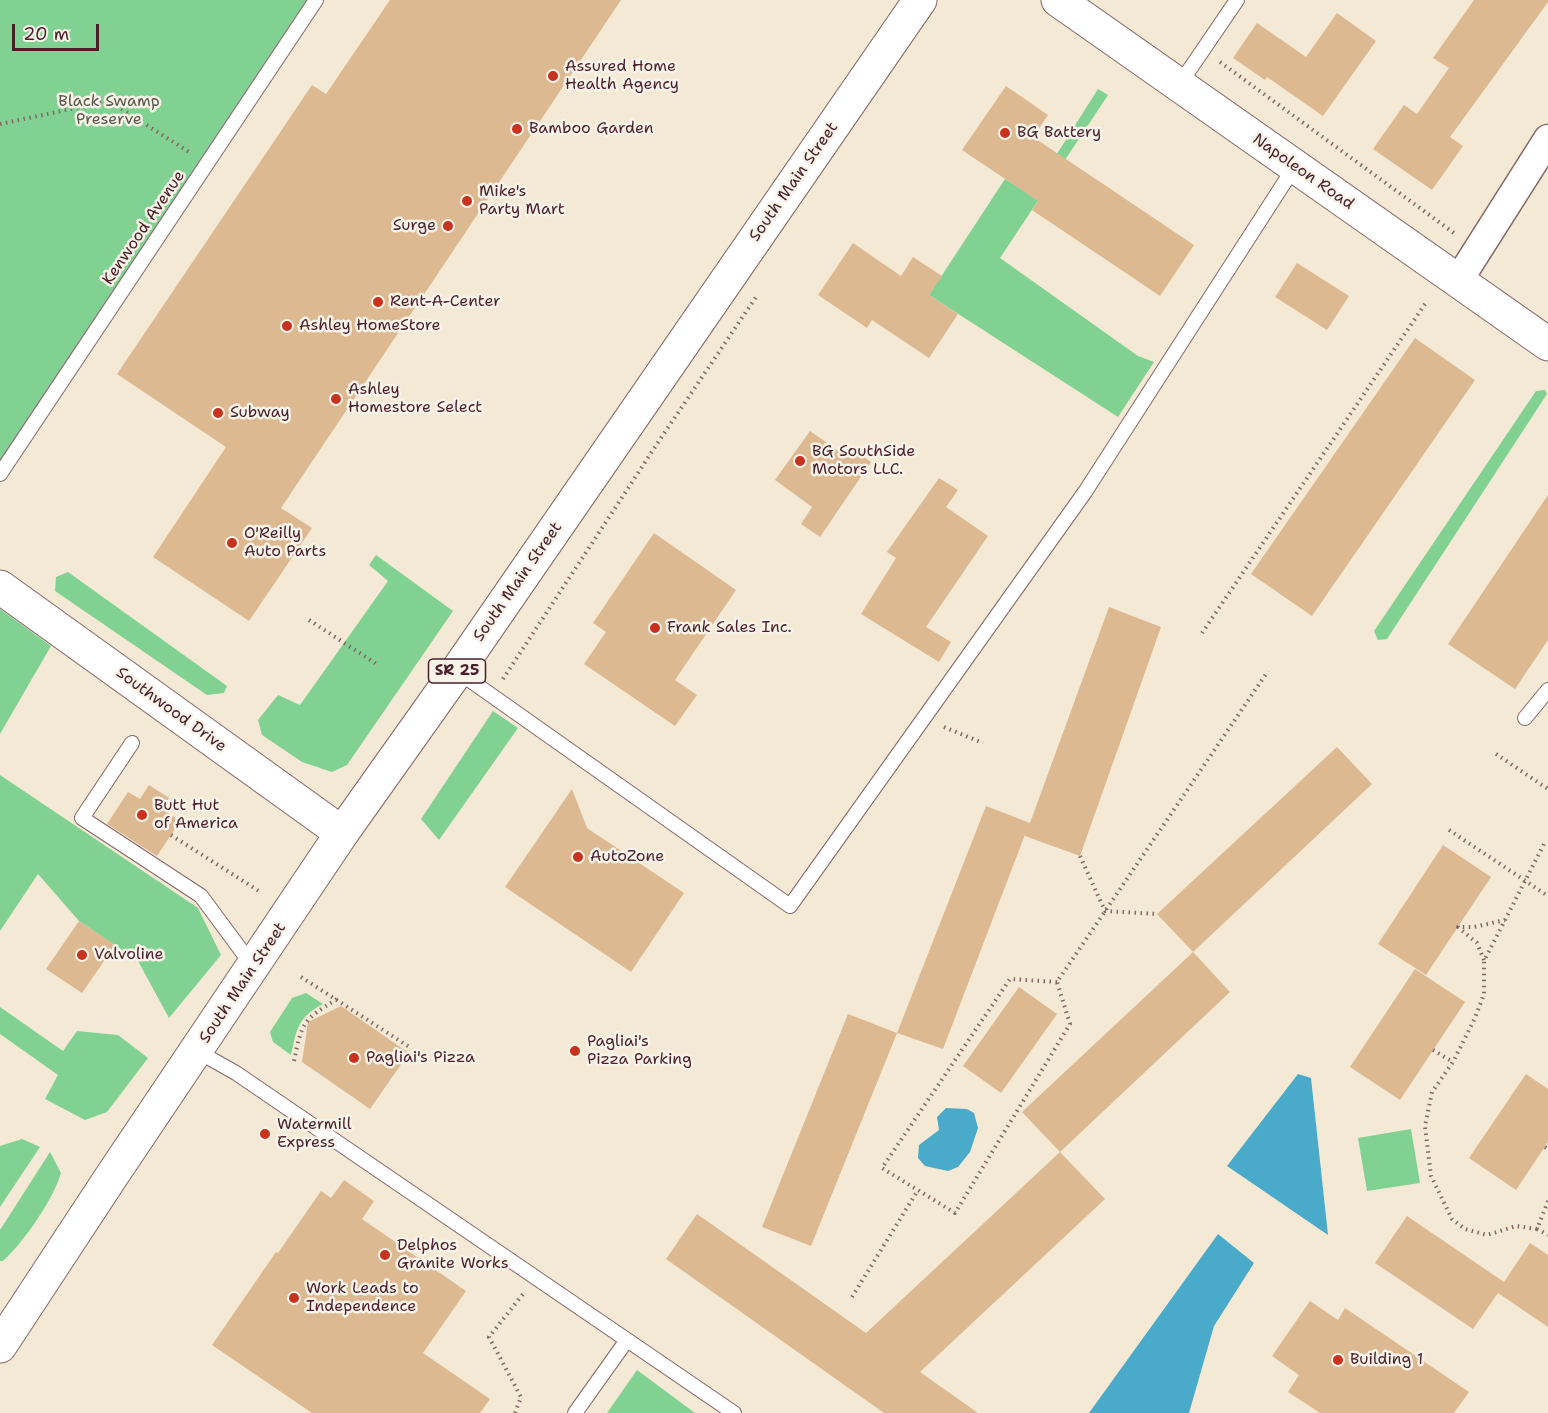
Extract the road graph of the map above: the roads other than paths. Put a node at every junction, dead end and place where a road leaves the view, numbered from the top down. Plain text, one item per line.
1 (316, 0) edge
2 (920, 0) edge
3 (1058, 0) edge
4 (1237, 0) edge
5 (1179, 85) junction
6 (1548, 139) edge
7 (1295, 166) junction
8 (1458, 281) junction
9 (1548, 344) edge
10 (0, 474) edge
11 (0, 587) edge
12 (457, 671) junction
13 (1548, 690) edge
14 (1525, 718) dead end
15 (132, 743) dead end
16 (342, 833) junction
17 (254, 967) junction
18 (197, 1051) junction
19 (627, 1340) junction
20 (0, 1346) edge
21 (575, 1413) edge
22 (734, 1413) edge

1 - 10 lane, Kenwood Avenue
2 - 12 main road, South Main Street / SR 25
3 - 5 main road, Napoleon Road
4 - 5 lane
5 - 7 main road, Napoleon Road
6 - 8 street
7 - 8 main road, Napoleon Road
7 - 12 lane
8 - 9 main road, Napoleon Road
11 - 16 main road, Southwood Drive
12 - 16 main road, South Main Street / SR 25
13 - 14 lane
15 - 17 lane
16 - 17 main road, South Main Street / SR 25
17 - 18 main road, South Main Street / SR 25
18 - 19 lane
18 - 20 main road, South Main Street / SR 25
19 - 21 lane
19 - 22 lane

